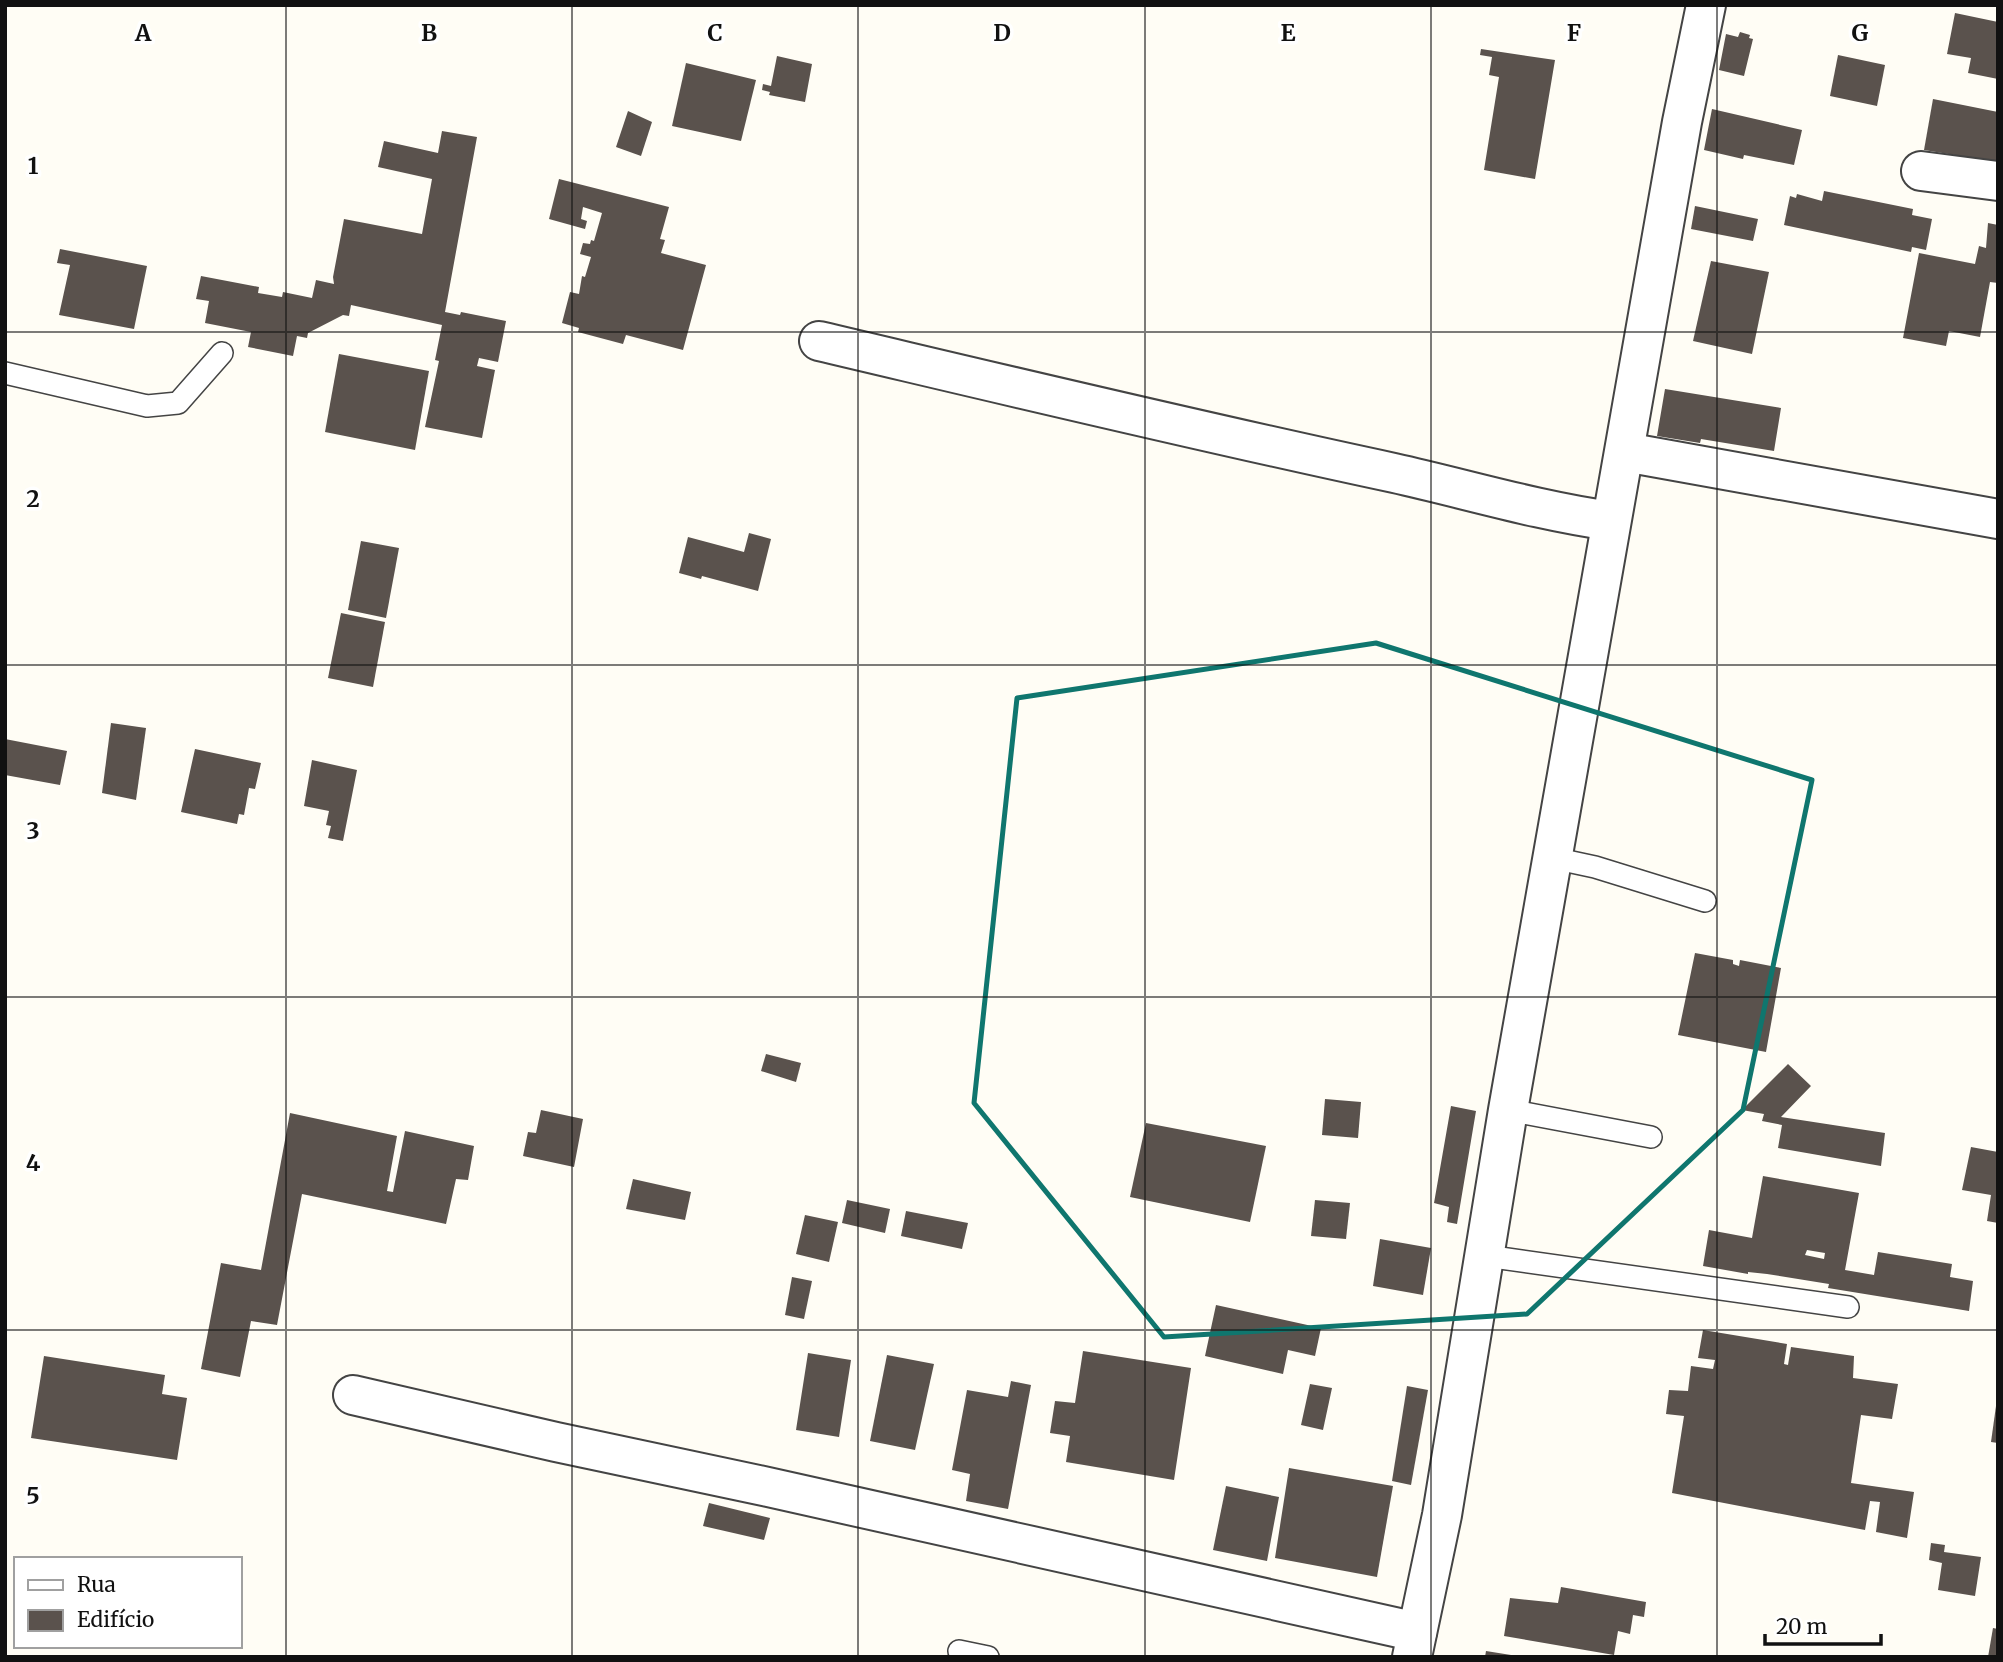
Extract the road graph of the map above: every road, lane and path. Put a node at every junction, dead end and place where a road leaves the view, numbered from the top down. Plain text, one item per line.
1 (1706, 5) edge
2 (1921, 171) dead end
3 (1998, 181) edge
4 (819, 341) dead end
5 (222, 353) dead end
6 (5, 373) edge
7 (1625, 452) junction
8 (1998, 519) edge
9 (1611, 521) junction
10 (1553, 858) junction
11 (1704, 901) dead end
12 (1508, 1110) junction
13 (1651, 1137) dead end
14 (1486, 1256) junction
15 (1848, 1307) dead end
16 (353, 1395) dead end
17 (1414, 1644) edge
18 (959, 1651) dead end
19 (988, 1657) edge

1 - 7 street
2 - 3 street
4 - 9 street
5 - 6 lane
7 - 8 street
7 - 9 street
9 - 10 street
10 - 11 lane
10 - 12 street
12 - 13 lane
12 - 14 street
14 - 15 lane
14 - 17 street
16 - 17 street
18 - 19 lane

